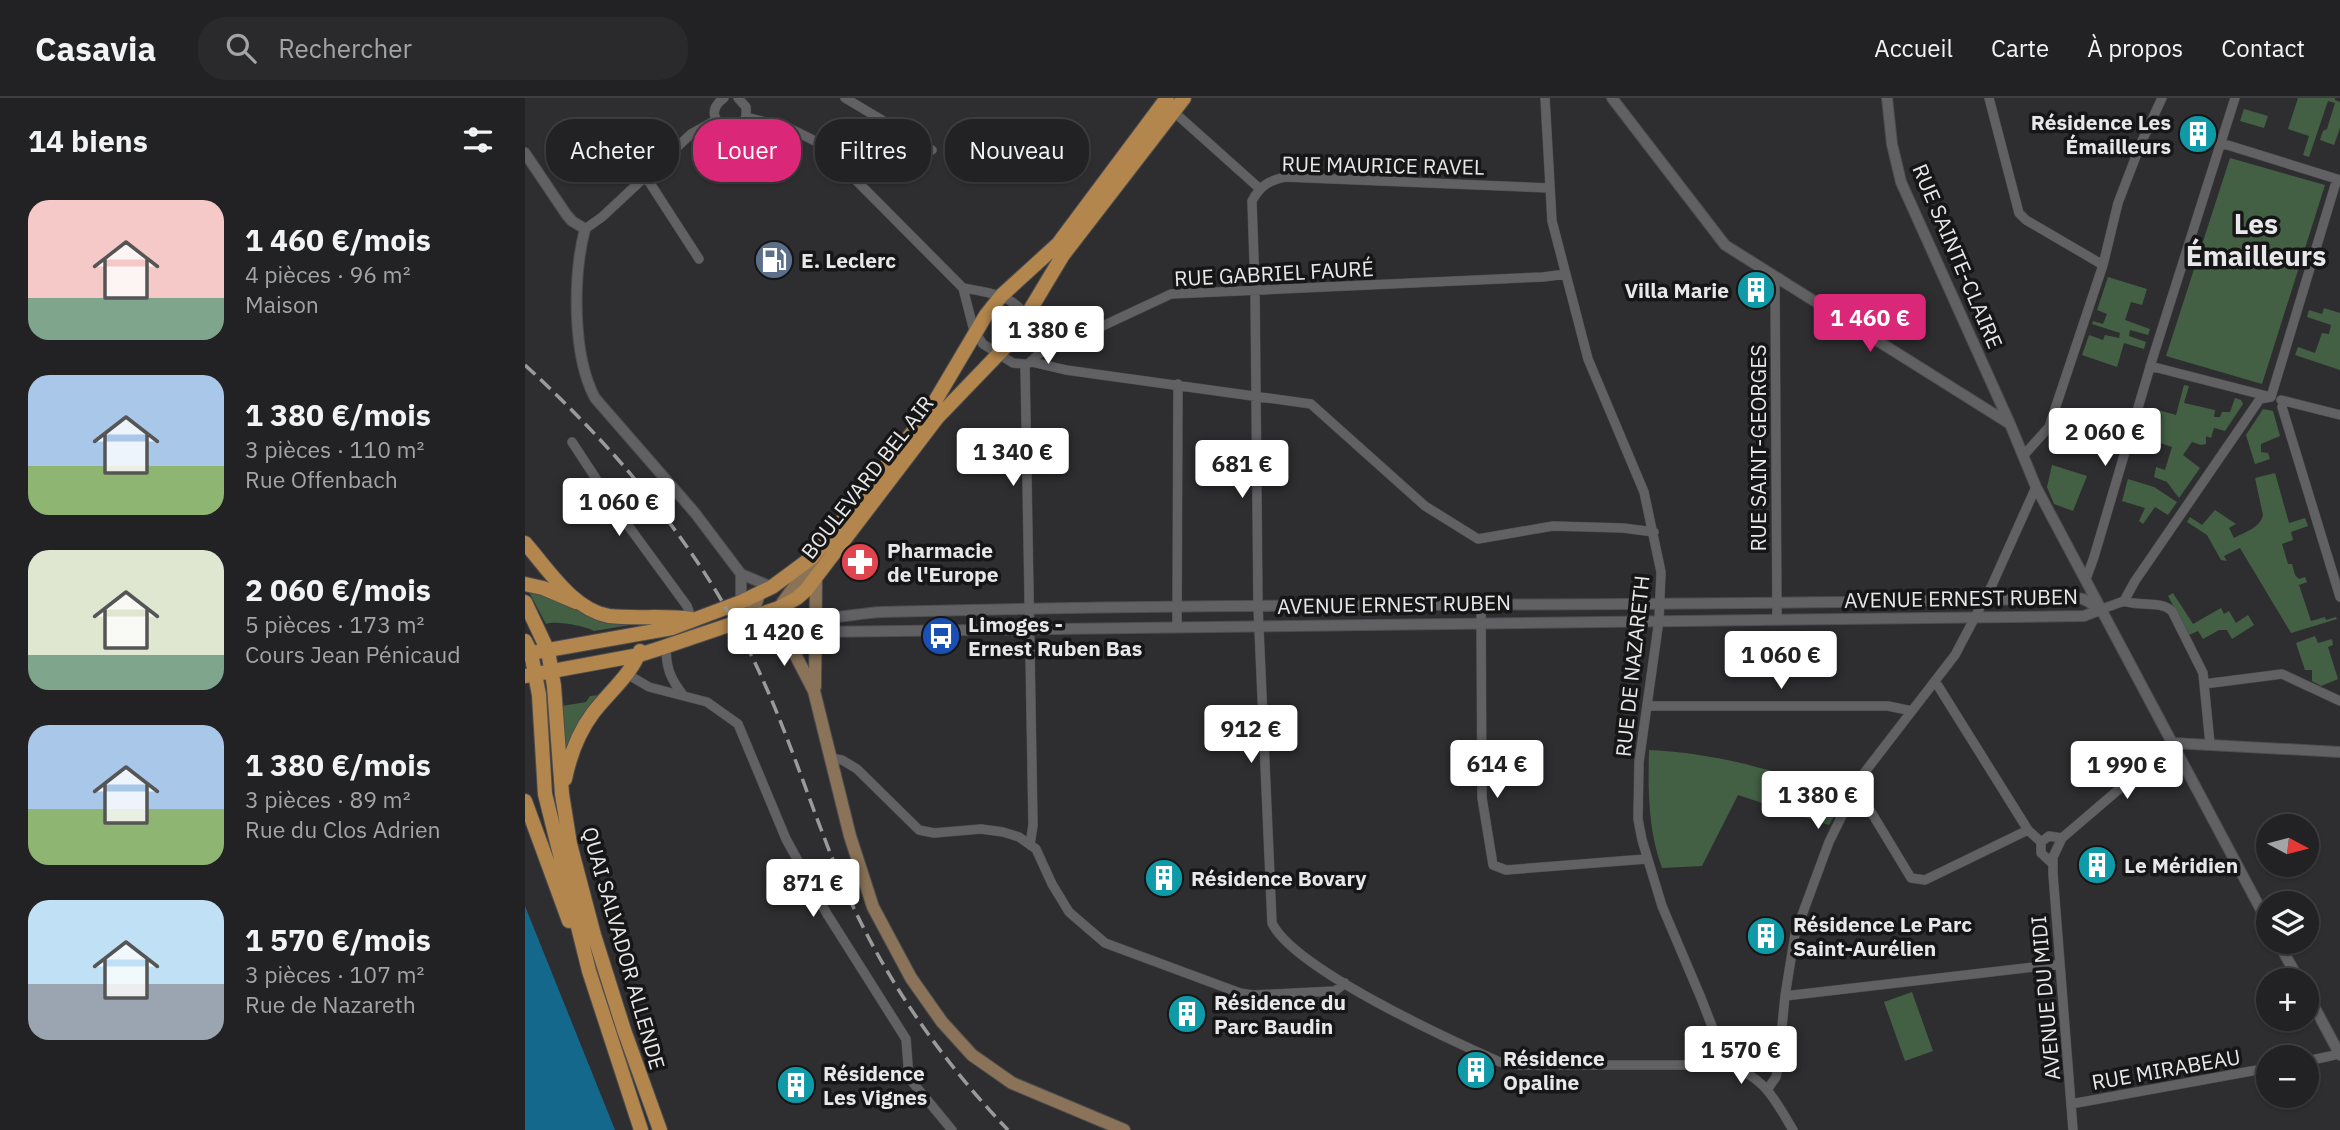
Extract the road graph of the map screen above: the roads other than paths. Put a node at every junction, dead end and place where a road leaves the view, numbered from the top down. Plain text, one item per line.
1 (724, 98) edge
2 (738, 98) edge
3 (845, 98) edge
4 (1167, 98) edge
5 (1184, 98) edge
6 (1545, 98) edge
7 (1612, 98) edge
8 (1887, 98) edge
9 (1989, 98) edge
10 (2162, 98) edge
11 (2235, 98) edge
12 (1174, 112) junction
13 (746, 117) joint
14 (716, 119) edge
15 (693, 133) edge
16 (2221, 143) junction
17 (679, 145) edge
18 (932, 149) dead end
19 (525, 153) edge
20 (2339, 179) edge
21 (640, 182) edge
22 (649, 182) edge
23 (1259, 188) junction
24 (1550, 188) junction
25 (585, 229) junction
26 (699, 258) dead end
27 (2103, 265) junction
28 (1566, 274) junction
29 (1779, 278) junction
30 (963, 288) junction
31 (1255, 290) junction
32 (1002, 295) junction
33 (1022, 309) junction
34 (974, 331) junction
35 (1042, 342) junction
36 (997, 355) junction
37 (1029, 363) junction
38 (2150, 366) junction
39 (1178, 384) junction
40 (1257, 396) junction
41 (2271, 397) junction
42 (2284, 401) junction
43 (2340, 415) edge
44 (2010, 424) junction
45 (572, 442) dead end
46 (2023, 456) junction
47 (2036, 487) junction
48 (1654, 532) junction
49 (525, 543) edge
50 (814, 556) junction
51 (741, 574) junction
52 (816, 576) junction
53 (2085, 579) junction
54 (525, 584) edge
55 (764, 588) junction
56 (792, 596) junction
57 (2340, 597) edge
58 (1983, 600) junction
59 (2124, 601) junction
60 (525, 602) edge
61 (741, 602) junction
62 (1776, 603) junction
63 (580, 604) junction
64 (1659, 604) junction
65 (1481, 605) junction
66 (1258, 606) junction
67 (1178, 607) junction
68 (779, 608) junction
69 (1029, 610) junction
70 (2102, 610) junction
71 (1975, 617) junction
72 (816, 618) junction
73 (692, 619) junction
74 (1777, 619) junction
75 (1659, 620) junction
76 (743, 621) junction
77 (1482, 622) junction
78 (1259, 625) junction
79 (1177, 626) junction
80 (782, 629) junction
81 (1031, 629) junction
82 (647, 632) junction
83 (815, 632) junction
84 (662, 648) junction
85 (548, 650) junction
86 (639, 654) junction
87 (529, 661) edge
88 (551, 671) junction
89 (627, 674) junction
90 (1935, 681) junction
91 (2204, 684) junction
92 (814, 691) junction
93 (683, 695) junction
94 (2340, 701) edge
95 (1647, 706) junction
96 (1912, 710) junction
97 (2173, 743) junction
98 (2210, 744) junction
99 (2340, 752) edge
100 (831, 758) junction
101 (1856, 787) junction
102 (562, 794) junction
103 (525, 801) edge
104 (2028, 830) junction
105 (2061, 838) junction
106 (2041, 842) junction
107 (1030, 845) junction
108 (1646, 859) junction
109 (2053, 864) junction
110 (2256, 900) edge
111 (2060, 964) junction
112 (589, 971) junction
113 (1345, 983) junction
114 (1785, 996) junction
115 (2319, 1015) edge
116 (2340, 1054) edge
117 (2319, 1058) edge
118 (1727, 1065) junction
119 (2256, 1070) edge
120 (1767, 1090) junction
121 (2071, 1104) junction
122 (641, 1130) edge
123 (660, 1130) edge
124 (952, 1130) edge
125 (1125, 1130) edge
126 (1793, 1130) edge
127 (2073, 1130) edge

1 - 14 street
2 - 13 street
3 - 18 street
4 - 32 main road, BOULEVARD BEL AIR
5 - 12 main road, BOULEVARD BEL AIR
6 - 24 street, RUE DE NAZARETH
7 - 29 street
8 - 44 street, RUE SAINTE-CLAIRE
9 - 27 street
10 - 27 street
11 - 16 street
12 - 23 street
12 - 33 main road, BOULEVARD BEL AIR
13 - 30 street
15 - 17 street
16 - 20 street
16 - 38 street
19 - 25 street
20 - 41 street
21 - 25 street
22 - 26 street
23 - 24 street, RUE MAURICE RAVEL
23 - 31 street, RUE MAURICE RAVEL
24 - 28 street, RUE DE NAZARETH
25 - 51 street
27 - 46 street
28 - 31 street, RUE GABRIEL FAURÉ
28 - 48 street, RUE DE NAZARETH
29 - 44 street
29 - 62 street, RUE SAINT-GEORGES
30 - 32 street
30 - 34 street
31 - 35 street, RUE GABRIEL FAURÉ
31 - 40 street, RUE MAURICE RAVEL
32 - 33 street
32 - 34 main road, BOULEVARD BEL AIR
33 - 35 street
33 - 36 main road, BOULEVARD BEL AIR
34 - 36 street
34 - 50 main road, BOULEVARD BEL AIR
35 - 37 street
36 - 37 street
36 - 52 main road, BOULEVARD BEL AIR
37 - 39 street
37 - 69 street
38 - 41 street
38 - 53 street
39 - 40 street
39 - 67 street
40 - 48 street
40 - 66 street, RUE MAURICE RAVEL
41 - 42 street
41 - 59 street
42 - 43 street
42 - 57 street
44 - 46 street, RUE SAINTE-CLAIRE
45 - 73 street
46 - 47 street, RUE SAINTE-CLAIRE
47 - 53 street, RUE SAINTE-CLAIRE
47 - 58 street
48 - 64 street, RUE DE NAZARETH
49 - 63 main road
50 - 55 main road, BOULEVARD BEL AIR
50 - 56 main road
51 - 55 street
51 - 61 street
52 - 56 main road, BOULEVARD BEL AIR
52 - 72 main road
53 - 70 street, RUE SAINTE-CLAIRE
54 - 63 main road
55 - 56 main road
55 - 61 main road, BOULEVARD BEL AIR
55 - 76 main road
56 - 68 main road, BOULEVARD BEL AIR
56 - 72 main road
58 - 62 street, AVENUE ERNEST RUBEN
58 - 70 street, AVENUE ERNEST RUBEN
58 - 71 street
59 - 70 street
59 - 91 street
60 - 85 main road, QUAI SALVADOR ALLENDE
61 - 73 main road, BOULEVARD BEL AIR
62 - 64 street, AVENUE ERNEST RUBEN
62 - 74 street, RUE SAINT-GEORGES
63 - 73 main road
64 - 65 street, AVENUE ERNEST RUBEN
64 - 75 street, RUE DE NAZARETH
65 - 66 street, AVENUE ERNEST RUBEN
65 - 77 street
66 - 67 street, AVENUE ERNEST RUBEN
66 - 78 street, RUE MAURICE RAVEL
67 - 69 street, AVENUE ERNEST RUBEN
67 - 79 street
68 - 76 main road, BOULEVARD BEL AIR
68 - 80 main road
69 - 72 street, AVENUE ERNEST RUBEN
69 - 81 street
70 - 71 street, AVENUE ERNEST RUBEN
70 - 97 street, RUE SAINTE-CLAIRE
71 - 74 street, AVENUE ERNEST RUBEN
71 - 90 street
72 - 83 main road
73 - 82 main road, BOULEVARD BEL AIR
74 - 75 street, AVENUE ERNEST RUBEN
75 - 77 street, AVENUE ERNEST RUBEN
75 - 95 street, RUE DE NAZARETH
76 - 80 main road, AVENUE ERNEST RUBEN
76 - 84 main road, BOULEVARD BEL AIR
77 - 78 street, AVENUE ERNEST RUBEN
77 - 108 street
78 - 79 street, AVENUE ERNEST RUBEN
78 - 113 street, RUE MAURICE RAVEL
79 - 81 street, AVENUE ERNEST RUBEN
80 - 83 main road, AVENUE ERNEST RUBEN
80 - 92 main road
81 - 83 street, AVENUE ERNEST RUBEN
81 - 107 street
82 - 85 main road, BOULEVARD BEL AIR
82 - 86 main road
83 - 92 main road
84 - 86 main road, BOULEVARD BEL AIR
84 - 89 main road
84 - 93 street
85 - 87 main road
85 - 88 main road, QUAI SALVADOR ALLENDE
86 - 88 main road, BOULEVARD BEL AIR
86 - 89 main road
87 - 88 main road
87 - 112 main road, QUAI SALVADOR ALLENDE
88 - 102 main road, QUAI SALVADOR ALLENDE
89 - 93 street
89 - 102 main road
90 - 96 street
90 - 104 street
91 - 94 street
91 - 98 street
92 - 100 main road
93 - 124 street
95 - 96 street
95 - 108 street, RUE DE NAZARETH
96 - 101 street
97 - 98 street
97 - 105 street
97 - 110 street, RUE SAINTE-CLAIRE
98 - 99 street
100 - 107 street
100 - 125 main road
101 - 104 street
101 - 114 street
102 - 123 main road, QUAI SALVADOR ALLENDE
103 - 112 main road
104 - 106 street
105 - 106 street
105 - 109 street
106 - 109 street
107 - 113 street
108 - 118 street, RUE DE NAZARETH
109 - 111 street, AVENUE DU MIDI
111 - 114 street
111 - 121 street, AVENUE DU MIDI
112 - 122 main road, QUAI SALVADOR ALLENDE
113 - 118 street
114 - 120 street
115 - 116 street
116 - 117 street
118 - 120 street
119 - 121 street, RUE MIRABEAU
120 - 126 street
121 - 127 street, AVENUE DU MIDI

